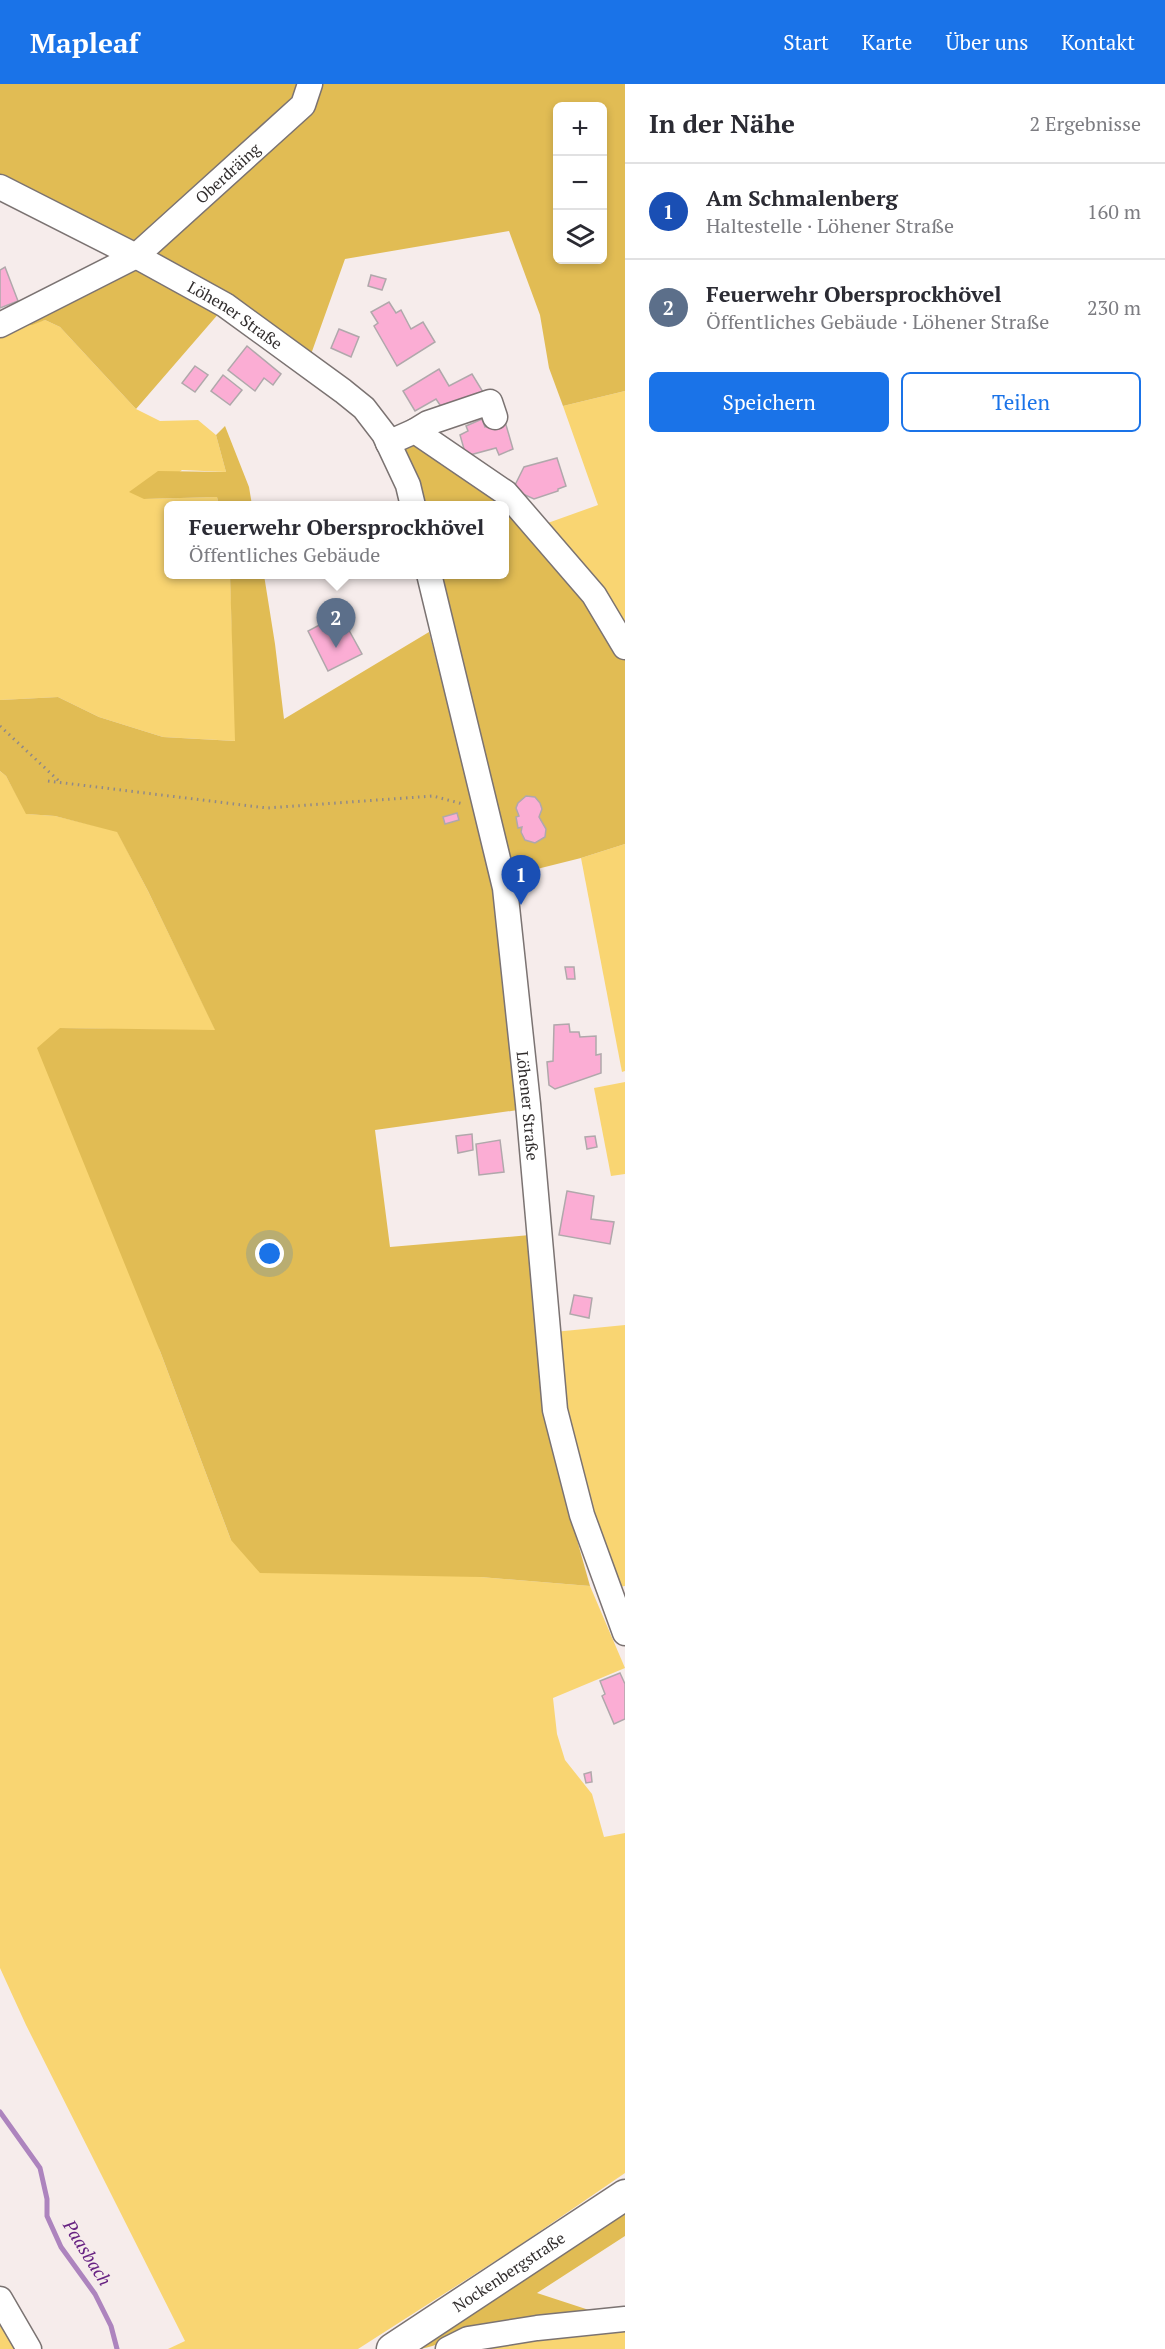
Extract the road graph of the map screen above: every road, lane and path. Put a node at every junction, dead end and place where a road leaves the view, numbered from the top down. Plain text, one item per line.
1 (310, 84) edge
2 (0, 187) edge
3 (136, 256) junction
4 (0, 325) edge
5 (495, 417) dead end
6 (415, 430) junction
7 (388, 443) junction
8 (412, 501) edge
9 (430, 579) edge
10 (625, 647) edge
11 (0, 726) edge
12 (48, 781) dead end
13 (60, 783) junction
14 (486, 811) junction
15 (625, 1633) edge
16 (625, 2195) edge
17 (0, 2300) edge
18 (625, 2319) edge
19 (29, 2349) edge
20 (392, 2349) edge
21 (448, 2349) edge

1 - 3 street, Oberdräing
2 - 3 street, Löhener Straße
3 - 4 street, Oberdräing
3 - 7 street, Löhener Straße
5 - 6 street
6 - 7 street
6 - 10 street
7 - 8 street, Löhener Straße
9 - 14 street, Löhener Straße
11 - 13 path
12 - 13 path
13 - 14 path
14 - 15 street, Löhener Straße
16 - 20 main road, Nockenbergstraße
17 - 19 street
18 - 21 street, Nockenbergstraße

